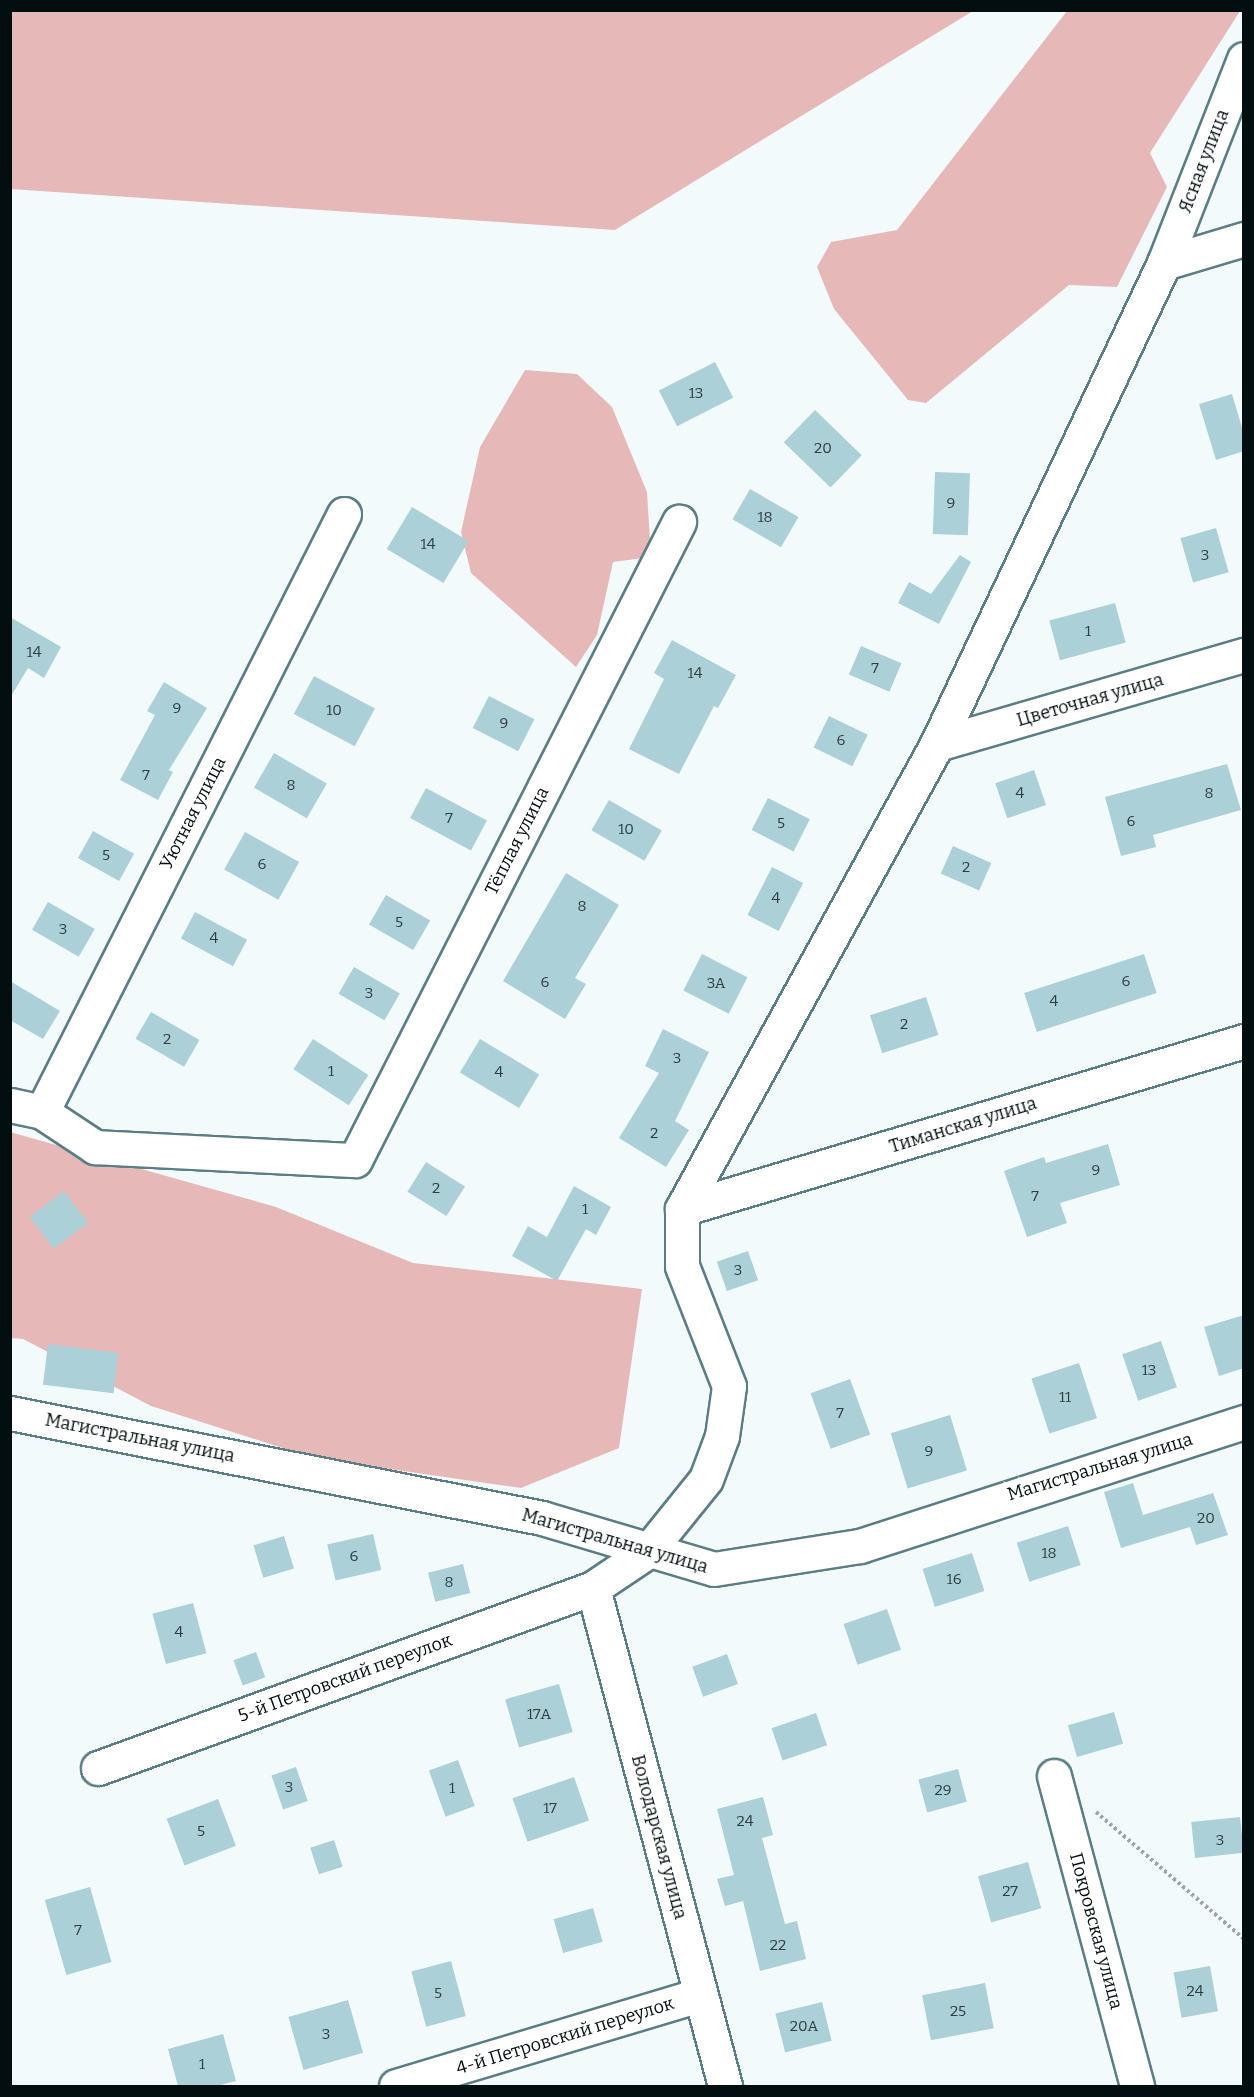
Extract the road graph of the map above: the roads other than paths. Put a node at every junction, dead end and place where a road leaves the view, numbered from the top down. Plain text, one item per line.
1 (1244, 59) edge
2 (1244, 239) edge
3 (1164, 263) junction
4 (344, 514) dead end
5 (679, 522) dead end
6 (1244, 655) edge
7 (937, 744) junction
8 (1244, 1041) edge
9 (26, 1108) edge
10 (682, 1209) junction
11 (10, 1413) edge
12 (1244, 1422) edge
13 (648, 1551) junction
14 (593, 1587) junction
15 (98, 1768) dead end
16 (1054, 1776) dead end
17 (700, 1995) junction
18 (396, 2086) edge
19 (725, 2086) edge
20 (1137, 2086) edge

1 - 3 street, Ясная улица
2 - 3 street
3 - 7 street, Ясная улица
4 - 9 street, Уютная улица
5 - 9 street, Тёплая улица
6 - 7 street, Цветочная улица
7 - 10 street, Ясная улица
8 - 10 street, Тиманская улица
10 - 13 street, 5-й Петровский переулок
11 - 13 street, Магистральная улица
12 - 13 street, Магистральная улица
13 - 14 street, 5-й Петровский переулок
14 - 15 street, 5-й Петровский переулок
14 - 17 street, Володарская улица
16 - 20 street, Покровская улица
17 - 18 street, 4-й Петровский переулок
17 - 19 street, Володарская улица

